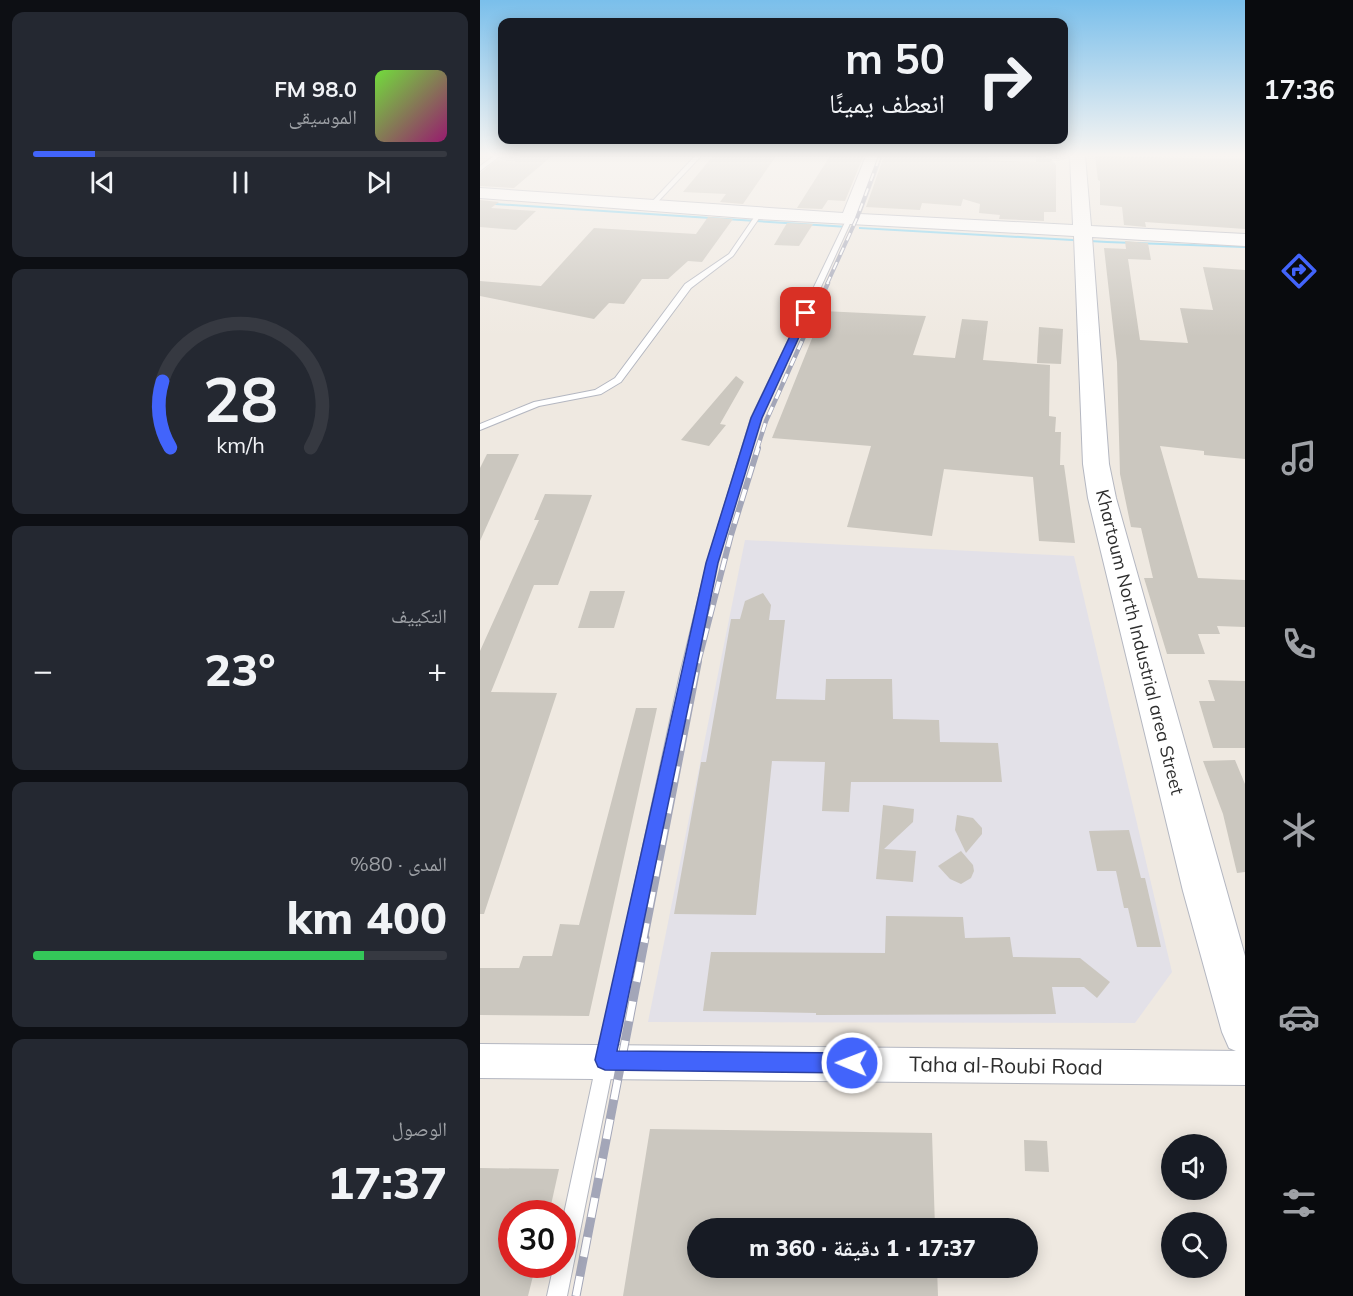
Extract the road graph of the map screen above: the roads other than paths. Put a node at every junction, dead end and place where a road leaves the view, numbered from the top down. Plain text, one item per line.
1 (733, 216) edge
2 (850, 216) edge
3 (1082, 216) edge
4 (755, 219) junction
5 (847, 224) junction
6 (1084, 237) junction
7 (1245, 240) edge
8 (480, 427) edge
9 (1245, 1032) edge
10 (605, 1060) junction
11 (480, 1061) edge
12 (1245, 1068) edge
13 (557, 1296) edge

1 - 4 street
2 - 5 street
3 - 6 street, Khartoum North Industrial area Street
4 - 5 street
4 - 8 lane
5 - 6 street
5 - 10 lane
6 - 7 street
6 - 9 street, Khartoum North Industrial area Street
10 - 11 street, Taha al-Roubi Road
10 - 12 street, Taha al-Roubi Road
10 - 13 lane

